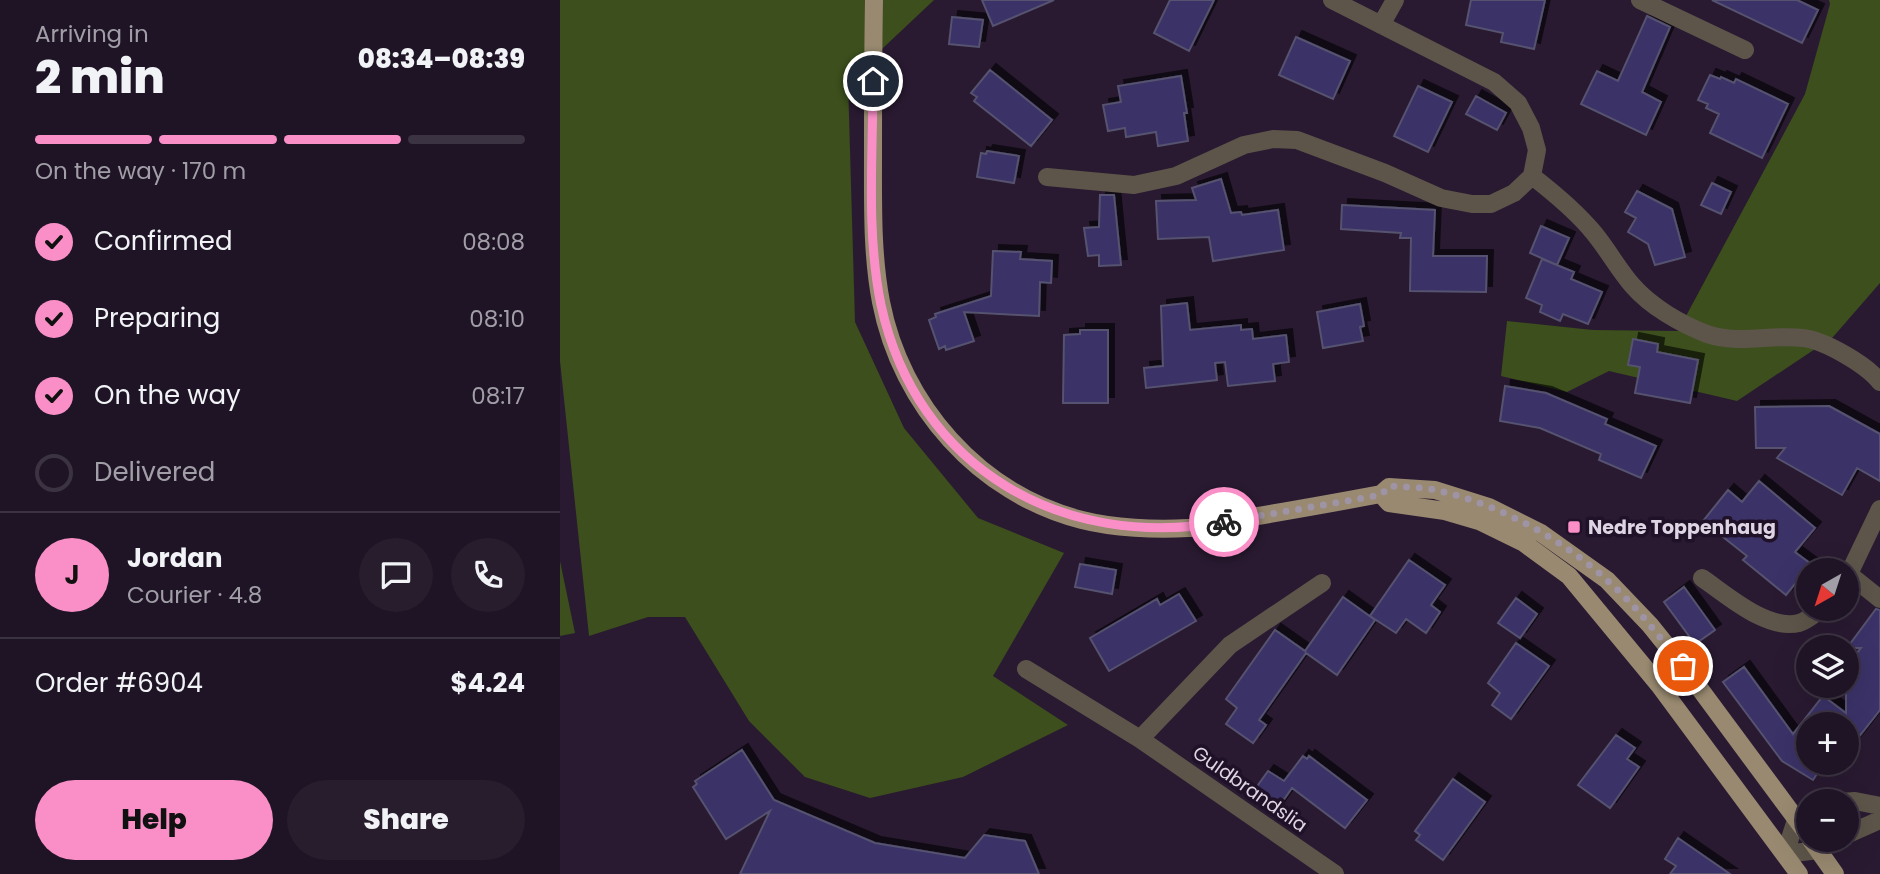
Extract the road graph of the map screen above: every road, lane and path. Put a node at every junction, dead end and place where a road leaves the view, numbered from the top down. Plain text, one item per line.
1 (874, 0) edge
2 (1332, 0) edge
3 (1395, 0) edge
4 (1640, 0) edge
5 (1381, 25) junction
6 (1745, 50) dead end
7 (1532, 176) junction
8 (1047, 177) dead end
9 (1880, 382) edge
10 (1381, 495) junction
11 (1880, 509) edge
12 (1857, 558) edge
13 (1702, 578) dead end
14 (1322, 583) dead end
15 (1859, 585) edge
16 (1880, 599) edge
17 (1803, 621) edge
18 (1027, 669) dead end
19 (1140, 739) junction
20 (1859, 802) edge
21 (1880, 806) edge
22 (1796, 809) edge
23 (1880, 820) edge
24 (1796, 829) edge
25 (1859, 829) edge
26 (1796, 849) edge
27 (1820, 852) edge
28 (1784, 854) junction
29 (1335, 874) edge
30 (1799, 874) edge
31 (1835, 874) edge

1 - 10 main road
2 - 5 street
3 - 5 street
4 - 6 street
5 - 7 street
7 - 8 street
7 - 9 street
10 - 22 main road
10 - 28 main road
11 - 12 street
13 - 17 street
14 - 19 street
15 - 16 street
18 - 19 street, Guldbrandslia
19 - 29 street, Guldbrandslia
20 - 21 street
23 - 25 street
24 - 28 street
26 - 28 street
27 - 31 main road
28 - 30 main road

